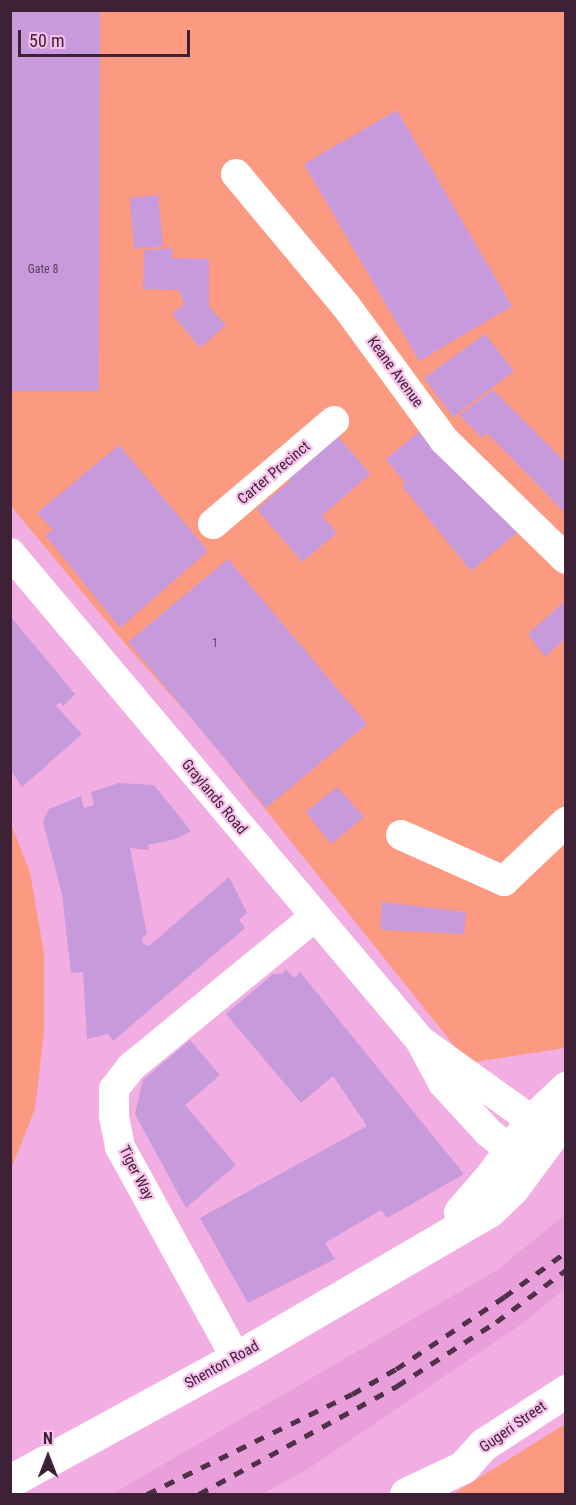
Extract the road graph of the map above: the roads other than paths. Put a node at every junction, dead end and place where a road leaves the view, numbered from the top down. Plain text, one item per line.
1 (236, 174) dead end
2 (334, 421) dead end
3 (213, 524) dead end
4 (10, 553) edge
5 (566, 559) edge
6 (566, 822) edge
7 (401, 835) dead end
8 (314, 917) junction
9 (420, 1040) junction
10 (566, 1089) edge
11 (550, 1126) edge
12 (520, 1157) junction
13 (236, 1358) junction
14 (566, 1391) edge
15 (566, 1419) edge
16 (463, 1467) junction
17 (10, 1481) edge
18 (406, 1494) edge

1 - 5 street, Keane Avenue
2 - 3 street, Carter Precinct
4 - 8 street, Graylands Road
6 - 7 street
8 - 9 street, Graylands Road
8 - 13 street, Tiger Way
9 - 11 street, Graylands Road
9 - 12 street, Graylands Road
10 - 11 main road, Shenton Road
11 - 12 main road, Shenton Road
12 - 13 main road, Shenton Road
13 - 17 main road, Shenton Road
14 - 16 main road, Gugeri Street
15 - 16 main road, Gugeri Street
16 - 18 main road, Gugeri Street

